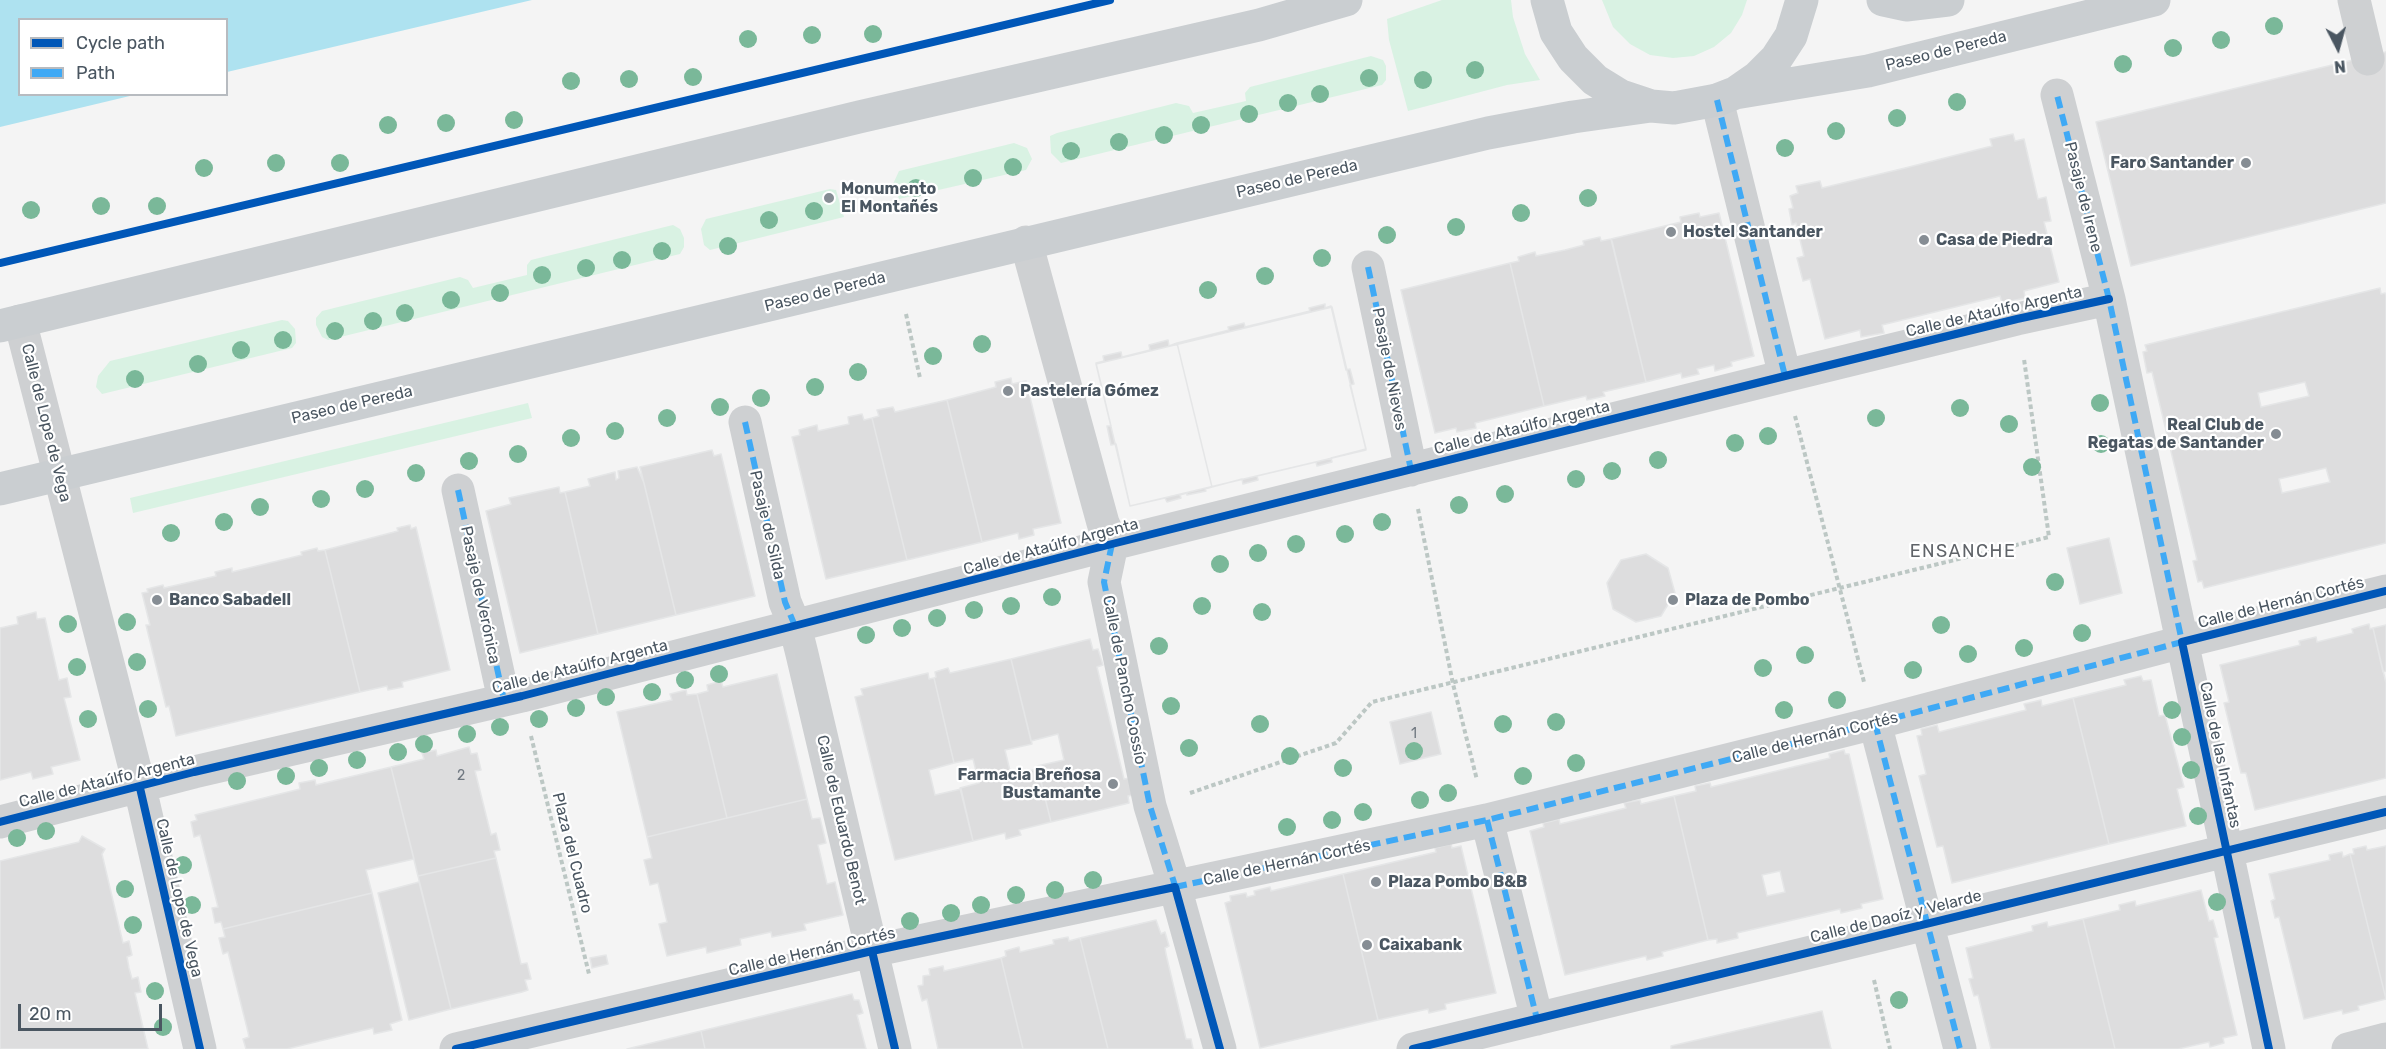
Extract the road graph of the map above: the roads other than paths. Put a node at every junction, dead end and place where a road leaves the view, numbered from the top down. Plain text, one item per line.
1 (1346, 0) edge
2 (1547, 0) edge
3 (1802, 0) edge
4 (1883, 0) edge
5 (1948, 0) edge
6 (2154, 0) edge
7 (2354, 0) edge
8 (2368, 59) dead end
9 (2057, 95) dead end
10 (1726, 96) junction
11 (1651, 106) junction
12 (1026, 242) junction
13 (1368, 267) dead end
14 (2109, 299) junction
15 (10, 324) edge
16 (1785, 376) junction
17 (745, 422) dead end
18 (1411, 470) junction
19 (59, 474) junction
20 (0, 489) edge
21 (458, 490) dead end
22 (1112, 544) junction
23 (2386, 591) edge
24 (795, 626) junction
25 (2182, 642) junction
26 (513, 698) junction
27 (1875, 723) junction
28 (140, 788) junction
29 (2386, 812) edge
30 (1487, 820) junction
31 (0, 822) edge
32 (2226, 850) junction
33 (1175, 887) junction
34 (1928, 924) junction
35 (872, 951) junction
36 (1537, 1019) junction
37 (2386, 1039) edge
38 (200, 1049) edge
39 (456, 1049) edge
40 (895, 1049) edge
41 (1220, 1049) edge
42 (1413, 1049) edge
43 (1960, 1049) edge
44 (2269, 1049) edge
45 (2348, 1049) edge

1 - 15 main road
2 - 11 main road
3 - 10 main road
4 - 5 main road
6 - 10 main road, Paseo de Pereda
7 - 8 street
9 - 14 street, Pasaje de Irene
10 - 11 main road, Paseo de Pereda
10 - 16 street
11 - 12 main road, Paseo de Pereda
12 - 19 main road, Paseo de Pereda
12 - 22 street
13 - 18 street, Pasaje de Nieves
14 - 16 street, Calle de Ataúlfo Argenta
14 - 25 street, Calle de las Infantas
15 - 19 street, Calle de Lope de Vega
16 - 18 street, Calle de Ataúlfo Argenta
17 - 24 street, Pasaje de Silda
18 - 22 street, Calle de Ataúlfo Argenta
19 - 20 main road, Paseo de Pereda
19 - 28 street, Calle de Lope de Vega
21 - 26 street, Pasaje de Verónica
22 - 24 street, Calle de Ataúlfo Argenta
22 - 33 street, Calle de Pancho Cossío
23 - 25 street, Calle de Hernán Cortés
24 - 26 street, Calle de Ataúlfo Argenta
24 - 35 street, Calle de Eduardo Benot
25 - 27 street, Calle de Hernán Cortés
25 - 32 street, Calle de las Infantas
26 - 28 street, Calle de Ataúlfo Argenta
27 - 30 street, Calle de Hernán Cortés
27 - 34 street
28 - 31 street, Calle de Ataúlfo Argenta
28 - 38 street, Calle de Lope de Vega
29 - 32 street, Calle de Daoíz y Velarde
30 - 33 street, Calle de Hernán Cortés
30 - 36 street
32 - 34 street, Calle de Daoíz y Velarde
32 - 44 street, Calle de las Infantas
33 - 35 street, Calle de Hernán Cortés
33 - 41 street, Calle de Pancho Cossío
34 - 36 street, Calle de Daoíz y Velarde
34 - 43 street
35 - 39 street, Calle de Hernán Cortés
35 - 40 street, Calle de Eduardo Benot
36 - 42 street, Calle de Daoíz y Velarde
37 - 45 street

